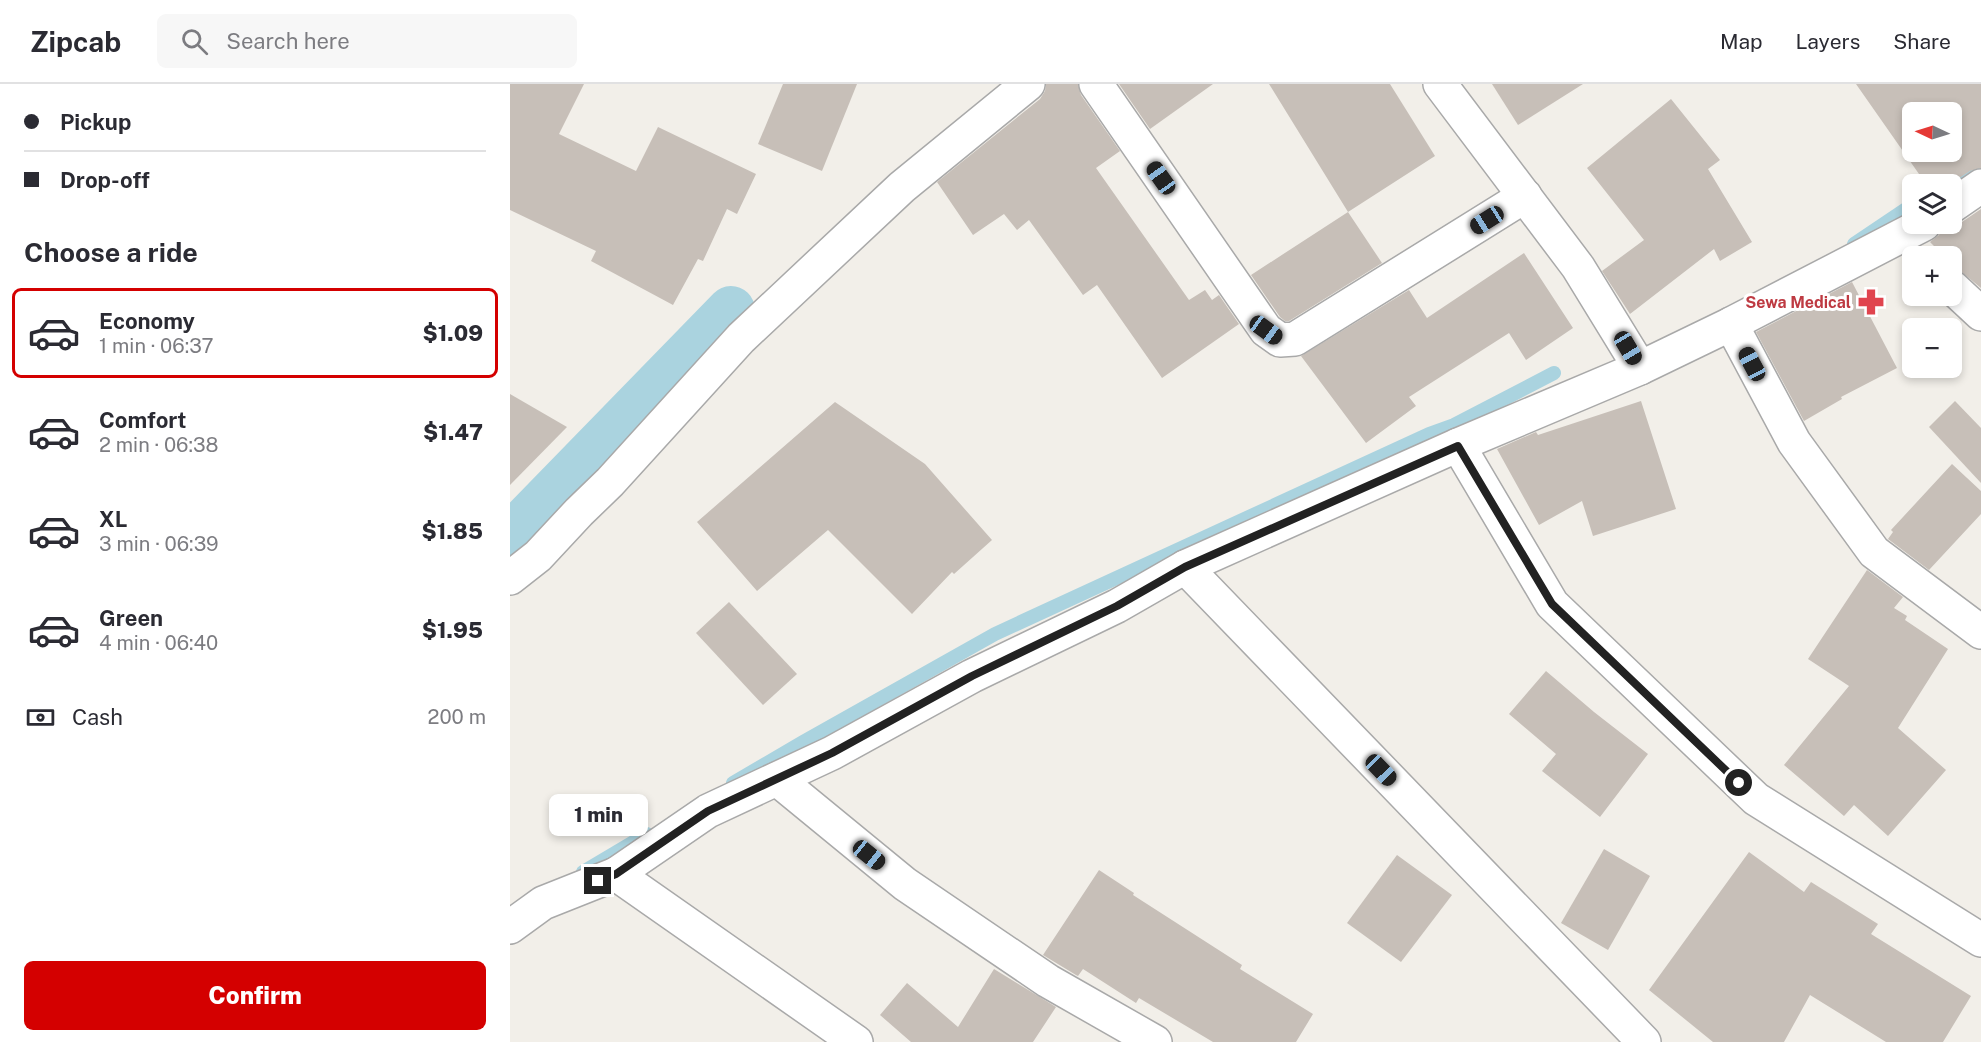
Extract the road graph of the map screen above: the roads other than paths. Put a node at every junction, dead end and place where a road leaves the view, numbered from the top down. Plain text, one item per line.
1 (1028, 84) edge
2 (1096, 84) edge
3 (1440, 84) edge
4 (1981, 186) edge
5 (1525, 196) junction
6 (1962, 199) edge
7 (1913, 239) edge
8 (1962, 296) edge
9 (1981, 314) edge
10 (1731, 324) junction
11 (1640, 368) junction
12 (1458, 446) junction
13 (1185, 567) junction
14 (510, 578) edge
15 (1981, 632) edge
16 (777, 779) junction
17 (616, 874) junction
18 (510, 927) edge
19 (1981, 940) edge
20 (856, 1042) edge
21 (1155, 1042) edge
22 (1644, 1042) edge

1 - 14 street
2 - 5 street
3 - 5 street
4 - 6 street
5 - 11 street
7 - 10 street
8 - 9 street
10 - 11 street
10 - 15 street
11 - 12 street
12 - 13 street
12 - 19 street
13 - 16 street
13 - 22 street
16 - 17 street
16 - 21 street
17 - 18 street
17 - 20 street

